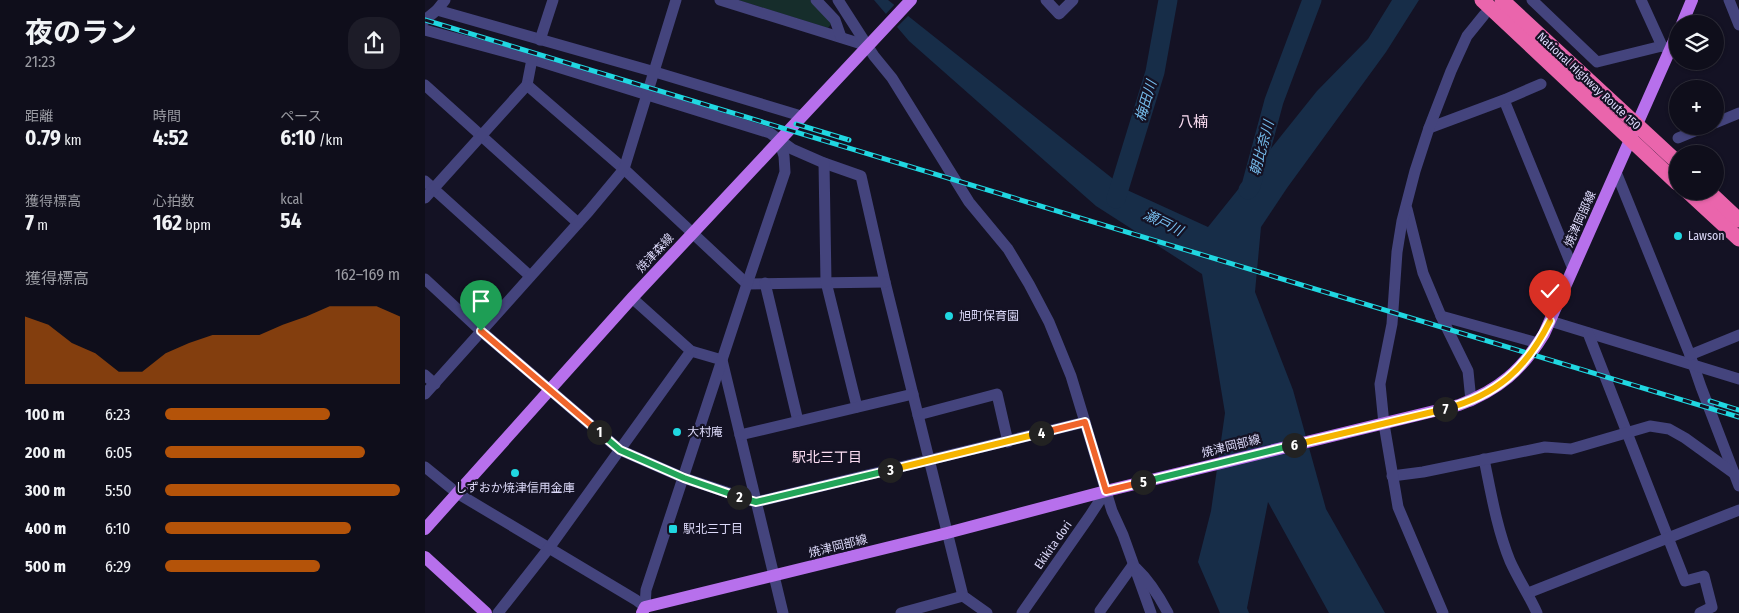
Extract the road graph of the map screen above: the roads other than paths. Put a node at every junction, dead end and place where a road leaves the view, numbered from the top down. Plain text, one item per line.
1 (445, 0) edge
2 (553, 0) edge
3 (676, 0) edge
4 (720, 0) edge
5 (816, 0) edge
6 (838, 0) edge
7 (911, 0) edge
8 (1046, 0) edge
9 (1073, 0) edge
10 (1502, 0) edge
11 (1532, 0) edge
12 (1641, 0) edge
13 (1692, 0) edge
14 (1729, 0) edge
15 (1483, 7) edge
16 (437, 10) junction
17 (1686, 15) edge
18 (425, 20) edge
19 (1739, 25) edge
20 (425, 30) edge
21 (841, 37) junction
22 (540, 40) junction
23 (872, 41) junction
24 (1669, 44) edge
25 (1666, 48) junction
26 (532, 60) junction
27 (655, 72) junction
28 (1541, 84) dead end
29 (425, 85) edge
30 (527, 85) junction
31 (646, 96) junction
32 (1504, 100) junction
33 (1739, 113) edge
34 (801, 116) junction
35 (1724, 119) edge
36 (1637, 124) junction
37 (1429, 128) junction
38 (481, 134) junction
39 (1685, 135) edge
40 (1678, 138) dead end
41 (779, 140) junction
42 (1630, 140) junction
43 (1669, 154) edge
44 (824, 163) junction
45 (624, 169) junction
46 (1616, 172) junction
47 (1669, 176) edge
48 (429, 185) edge
49 (425, 198) edge
50 (1697, 200) edge
51 (1718, 200) edge
52 (1406, 204) junction
53 (1739, 220) edge
54 (578, 223) junction
55 (692, 233) junction
56 (1739, 239) edge
57 (1573, 269) junction
58 (529, 276) junction
59 (425, 279) edge
60 (826, 282) junction
61 (885, 282) junction
62 (765, 283) junction
63 (747, 284) junction
64 (632, 298) junction
65 (1441, 316) junction
66 (1550, 321) junction
67 (481, 331) junction
68 (1588, 333) junction
69 (1739, 335) edge
70 (1538, 343) junction
71 (691, 351) junction
72 (722, 360) junction
73 (1692, 360) junction
74 (425, 375) edge
75 (1739, 379) edge
76 (435, 384) junction
77 (550, 389) junction
78 (425, 394) edge
79 (913, 394) junction
80 (1471, 401) junction
81 (857, 407) junction
82 (918, 415) junction
83 (798, 421) junction
84 (1085, 422) junction
85 (1382, 424) junction
86 (1626, 432) junction
87 (740, 435) junction
88 (1008, 442) junction
89 (620, 450) junction
90 (1484, 459) junction
91 (929, 461) junction
92 (425, 467) edge
93 (1736, 474) edge
94 (1393, 476) junction
95 (684, 478) junction
96 (1739, 486) edge
97 (1112, 489) junction
98 (457, 493) junction
99 (756, 502) junction
100 (1739, 510) edge
101 (425, 530) edge
102 (947, 533) junction
103 (1669, 538) junction
104 (549, 548) junction
105 (425, 557) edge
106 (1133, 565) junction
107 (774, 575) junction
108 (1528, 593) junction
109 (963, 596) junction
110 (644, 610) edge
111 (1101, 611) dead end
112 (486, 613) edge
113 (498, 613) edge
114 (783, 613) edge
115 (901, 613) edge
116 (987, 613) edge
117 (1022, 613) edge
118 (1151, 613) edge
119 (1168, 613) edge
120 (1443, 613) edge
121 (1537, 613) edge
122 (1700, 613) edge

1 - 16 street
2 - 22 street
3 - 27 street
4 - 21 street
5 - 21 street
6 - 23 street
7 - 23 main road, 焼津森線
8 - 9 street
10 - 36 highway, National Highway Route 150
11 - 25 street
12 - 25 street
13 - 17 main road
14 - 19 street
15 - 37 street
15 - 42 highway, National Highway Route 150
16 - 18 street
16 - 22 street
20 - 26 street
21 - 23 street
22 - 27 street
23 - 34 main road, 焼津森線
23 - 84 street
24 - 25 main road, 焼津岡部線
25 - 36 main road, 焼津岡部線
26 - 30 street
26 - 31 street
27 - 31 street
27 - 34 street
28 - 32 street
29 - 38 street
30 - 38 street
30 - 45 street
31 - 41 street
31 - 45 street
32 - 37 street
32 - 57 street
33 - 35 street
34 - 41 main road, 焼津森線
36 - 42 main road, 焼津岡部線
36 - 43 highway, National Highway Route 150
37 - 52 street
38 - 48 street
38 - 54 street
39 - 40 street
41 - 44 street
41 - 55 main road, 焼津森線
41 - 63 street
42 - 46 main road, 焼津岡部線
42 - 47 highway, National Highway Route 150
44 - 60 street
44 - 61 street
45 - 54 street
45 - 55 street
46 - 57 main road, 焼津岡部線
46 - 73 street
48 - 49 street
48 - 58 street
50 - 56 highway
51 - 53 highway
52 - 65 street
52 - 85 street
54 - 58 street
55 - 63 street
55 - 64 main road, 焼津森線
57 - 66 main road, 焼津岡部線
58 - 67 street
59 - 67 street
60 - 61 street
60 - 62 street
60 - 81 street
61 - 79 street
62 - 63 street
62 - 83 street
63 - 72 street
64 - 71 street
64 - 77 main road, 焼津森線
65 - 70 street
65 - 80 street
66 - 68 street
66 - 70 main road, 焼津岡部線
67 - 76 street
67 - 77 street
68 - 73 street
68 - 86 street
69 - 73 street
70 - 80 main road, 焼津岡部線
71 - 72 street
71 - 89 street
72 - 87 street
72 - 95 street
73 - 75 street
73 - 93 street
74 - 76 street
76 - 78 street
77 - 89 street
77 - 98 main road, 焼津森線
79 - 81 street
79 - 82 street
80 - 85 main road, 焼津岡部線
81 - 83 street
82 - 88 street
82 - 91 street
83 - 87 street
84 - 88 street
84 - 97 street
85 - 94 street
85 - 97 main road, 焼津岡部線
86 - 90 street
86 - 93 street
86 - 103 street
87 - 99 street
88 - 91 street
89 - 95 street
89 - 104 street
90 - 94 street
90 - 108 street
91 - 99 street
91 - 102 street
92 - 98 street
93 - 96 street
94 - 120 street
95 - 99 street
95 - 110 street
97 - 102 main road, 焼津岡部線
97 - 106 street
97 - 117 street, Ekikita dori
98 - 101 main road, 焼津森線
98 - 104 street
99 - 107 street
100 - 103 street
102 - 107 main road, 焼津岡部線
102 - 109 street
103 - 108 street
103 - 122 street
104 - 110 street
104 - 113 street
105 - 112 main road
106 - 111 street
106 - 118 street
106 - 119 street
107 - 110 main road, 焼津岡部線
107 - 114 street
108 - 121 street
109 - 115 street
109 - 116 street

